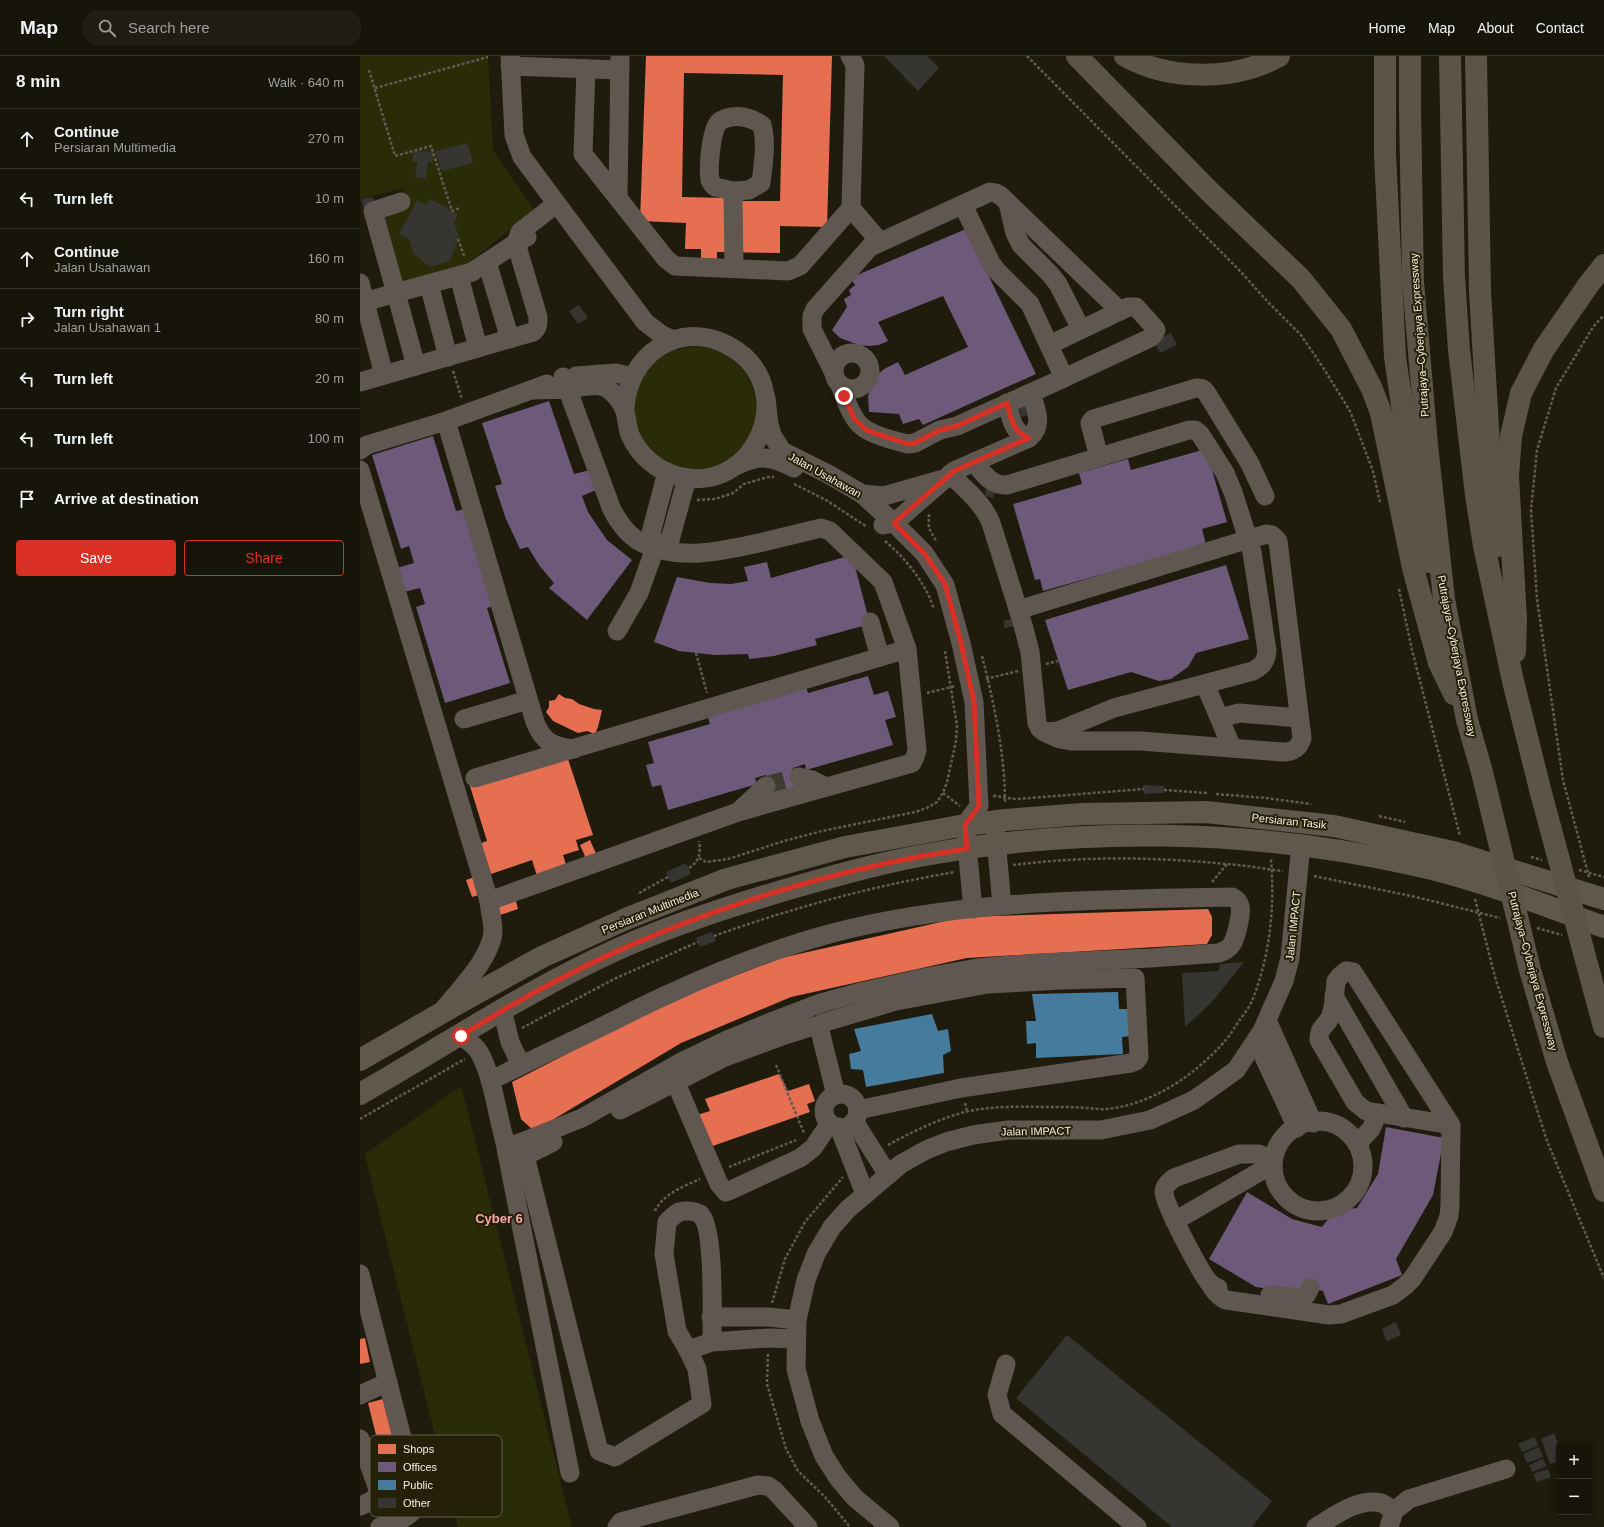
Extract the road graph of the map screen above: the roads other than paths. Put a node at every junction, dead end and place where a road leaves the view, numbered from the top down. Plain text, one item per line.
1 (850, 56) edge
2 (1078, 56) edge
3 (1125, 56) edge
4 (1279, 56) edge
5 (1385, 56) edge
6 (1410, 56) edge
7 (1450, 56) edge
8 (1476, 56) edge
9 (510, 61) edge
10 (620, 63) edge
11 (578, 64) edge
12 (733, 191) dead end
13 (618, 198) junction
14 (401, 202) dead end
15 (1008, 203) junction
16 (963, 204) junction
17 (559, 208) junction
18 (851, 208) junction
19 (367, 213) edge
20 (880, 242) junction
21 (516, 243) junction
22 (487, 262) junction
23 (1604, 265) edge
24 (734, 268) junction
25 (463, 270) junction
26 (360, 283) edge
27 (429, 284) junction
28 (396, 293) junction
29 (362, 302) edge
30 (1120, 311) junction
31 (645, 322) junction
32 (1081, 329) junction
33 (510, 339) junction
34 (674, 340) junction
35 (1049, 345) junction
36 (478, 348) junction
37 (653, 351) junction
38 (448, 357) junction
39 (416, 366) junction
40 (384, 375) junction
41 (632, 377) junction
42 (1064, 378) junction
43 (360, 382) edge
44 (565, 383) junction
45 (1031, 393) junction
46 (766, 398) junction
47 (1007, 403) junction
48 (625, 410) junction
49 (446, 422) junction
50 (1029, 438) junction
51 (360, 450) edge
52 (1099, 457) junction
53 (974, 462) junction
54 (733, 468) junction
55 (360, 470) edge
56 (667, 472) junction
57 (946, 477) junction
58 (687, 478) junction
59 (862, 494) junction
60 (1265, 496) dead end
61 (889, 524) junction
62 (1249, 539) junction
63 (655, 548) junction
64 (1444, 599) junction
65 (1495, 600) junction
66 (1018, 610) junction
67 (870, 622) dead end
68 (617, 631) dead end
69 (907, 649) junction
70 (880, 657) junction
71 (1513, 681) junction
72 (1205, 684) junction
73 (528, 700) junction
74 (1220, 718) junction
75 (1299, 718) junction
76 (464, 719) dead end
77 (1467, 720) junction
78 (1048, 732) junction
79 (1232, 748) junction
80 (574, 749) junction
81 (798, 777) tunnel mouth
82 (475, 778) dead end
83 (766, 786) tunnel mouth
84 (826, 787) junction
85 (738, 812) junction
86 (972, 815) junction
87 (994, 821) junction
88 (1301, 844) junction
89 (996, 845) junction
90 (967, 849) junction
91 (1604, 899) edge
92 (489, 901) junction
93 (1002, 905) junction
94 (973, 909) junction
95 (1604, 927) edge
96 (1334, 996) junction
97 (502, 1009) junction
98 (441, 1013) junction
99 (1267, 1020) junction
100 (819, 1027) junction
101 (1604, 1027) edge
102 (461, 1036) junction
103 (1256, 1040) junction
104 (360, 1060) edge
105 (521, 1065) junction
106 (490, 1081) junction
107 (676, 1082) junction
108 (360, 1094) edge
109 (836, 1095) junction
110 (1378, 1113) junction
111 (1404, 1118) junction
112 (845, 1120) junction
113 (1305, 1125) junction
114 (1451, 1126) junction
115 (504, 1138) junction
116 (1357, 1144) junction
117 (1273, 1162) junction
118 (888, 1175) junction
119 (1604, 1191) edge
120 (865, 1194) junction
121 (1175, 1221) junction
122 (360, 1274) edge
123 (1208, 1281) junction
124 (1310, 1288) dead end
125 (363, 1297) edge
126 (712, 1317) junction
127 (797, 1320) junction
128 (796, 1339) junction
129 (712, 1342) junction
130 (688, 1350) junction
131 (1006, 1364) dead end
132 (388, 1382) junction
133 (360, 1395) edge
134 (401, 1435) edge
135 (360, 1439) edge
136 (365, 1468) edge
137 (1506, 1469) dead end
138 (570, 1473) dead end
139 (370, 1501) edge
140 (360, 1506) edge
141 (1391, 1519) edge
142 (408, 1522) edge
143 (380, 1527) edge
144 (617, 1527) edge
145 (808, 1527) edge
146 (890, 1527) edge
147 (1137, 1527) edge
148 (1316, 1527) edge

1 - 18 street
2 - 77 highway
3 - 4 highway
5 - 64 highway
6 - 64 highway, Putrajaya–Cyberjaya Expressway
7 - 65 highway
8 - 65 highway
9 - 11 street
9 - 17 street
10 - 11 street
10 - 13 street
11 - 13 street
12 - 24 street
13 - 24 street
14 - 19 street
15 - 16 street
15 - 30 street
15 - 32 street
16 - 20 street
16 - 35 street
17 - 21 street
17 - 31 street
18 - 20 street
18 - 24 street
19 - 28 street
20 - 47 street
21 - 22 street
21 - 33 street
22 - 25 street
22 - 33 street
23 - 71 highway
25 - 27 street
25 - 36 street
26 - 29 street
27 - 28 street
27 - 38 street
28 - 29 street
28 - 39 street
29 - 40 street
30 - 32 street
30 - 42 street
31 - 34 street
31 - 37 street
32 - 35 street
33 - 36 street
34 - 37 street
34 - 46 street
35 - 42 street
36 - 38 street
37 - 41 street
38 - 39 street
39 - 40 street
40 - 43 street
41 - 44 street
41 - 48 street
42 - 45 street
44 - 48 street
44 - 49 street
44 - 63 street
45 - 47 street
45 - 50 street
46 - 54 street
46 - 59 street, Jalan Usahawan
47 - 50 street
48 - 56 street
49 - 51 street
49 - 73 street
50 - 53 street
52 - 53 street
52 - 60 street
52 - 62 street
53 - 57 street
54 - 58 street
54 - 61 street, Jalan Usahawan
55 - 92 street
56 - 58 street
56 - 63 street
57 - 59 street
57 - 61 street
57 - 66 street
58 - 63 street
59 - 61 street, Jalan Usahawan
61 - 86 street, Jalan Usahawan
62 - 66 street
62 - 72 street
62 - 75 street
63 - 68 street
63 - 69 street
64 - 77 highway, Putrajaya–Cyberjaya Expressway
65 - 71 highway
66 - 78 street
67 - 70 street
69 - 70 street
69 - 84 street
70 - 80 street
71 - 101 highway
72 - 74 street
72 - 78 street
73 - 76 street
73 - 80 street
74 - 75 street
74 - 79 street
75 - 79 street
77 - 119 highway, Putrajaya–Cyberjaya Expressway
78 - 79 street
80 - 82 street
81 - 84 street
83 - 85 street
84 - 85 street
85 - 92 street
86 - 87 main road, Persiaran Tasik
86 - 90 street, Jalan Usahawan
86 - 98 main road, Persiaran Multimedia
87 - 89 street
87 - 91 main road, Persiaran Tasik
88 - 89 main road, Persiaran Tasik
88 - 95 main road, Persiaran Tasik
88 - 99 street, Jalan IMPACT
89 - 90 main road, Persiaran Tasik
89 - 93 street
90 - 94 street, Jalan Usahawan
90 - 97 main road
92 - 98 street
93 - 94 street
93 - 115 street
94 - 105 street
96 - 110 street
96 - 111 street
96 - 114 street
97 - 102 main road
97 - 105 street
98 - 104 main road, Persiaran Multimedia
99 - 103 street, Jalan IMPACT
99 - 113 street
100 - 107 street
100 - 109 street
100 - 112 street
102 - 106 street
102 - 108 main road
103 - 113 street
103 - 118 street, Jalan IMPACT
105 - 106 street
106 - 115 street
107 - 112 street
107 - 130 street
109 - 112 street
109 - 112 street
110 - 111 street
110 - 116 street
111 - 114 street
112 - 118 street
112 - 120 street
113 - 116 street
113 - 117 street
114 - 123 street
115 - 138 street
116 - 117 street
117 - 121 street
117 - 121 street
118 - 120 street, Jalan IMPACT
120 - 127 street, Jalan IMPACT
121 - 123 street
122 - 125 street
123 - 124 street
125 - 132 street
126 - 127 street
126 - 129 street
126 - 130 street
127 - 128 street, Jalan IMPACT
128 - 129 street
128 - 146 street, Jalan IMPACT
129 - 130 street
131 - 147 street
132 - 133 street
132 - 134 street
135 - 136 street
137 - 141 street
139 - 140 street
141 - 148 street
142 - 143 street
144 - 145 street

